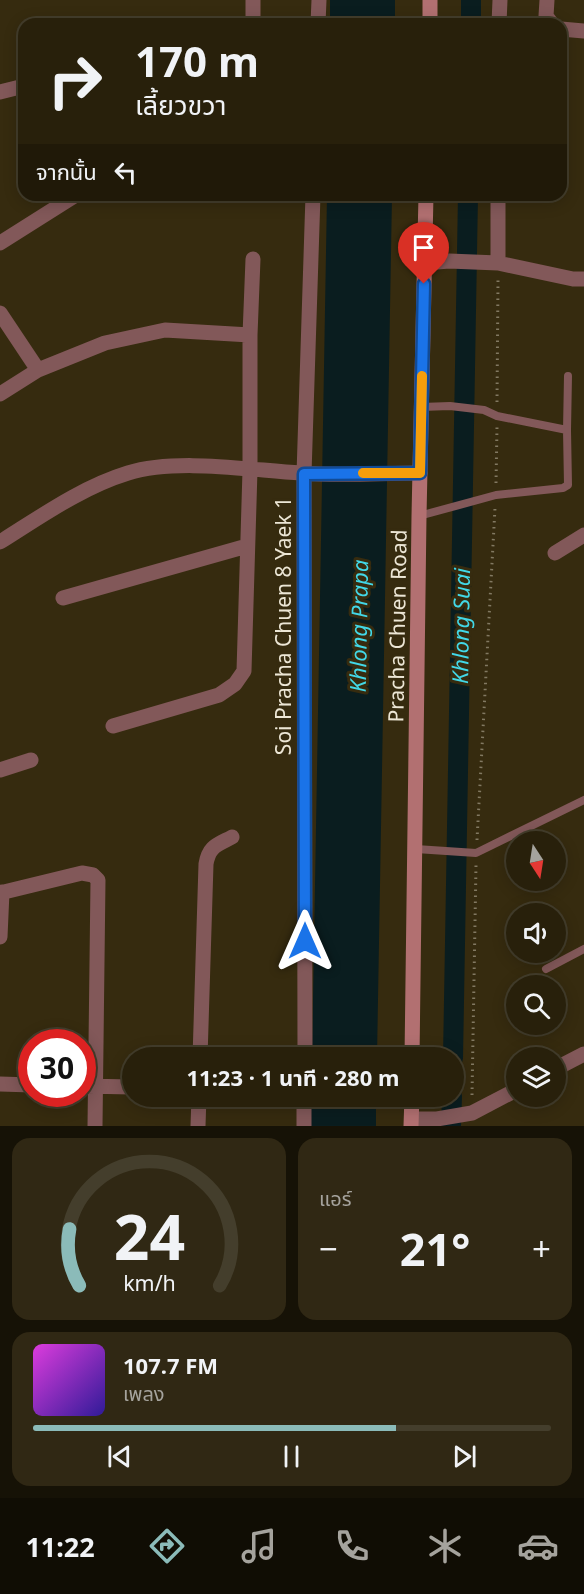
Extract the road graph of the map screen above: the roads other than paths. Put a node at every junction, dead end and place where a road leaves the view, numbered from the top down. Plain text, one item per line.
1 (253, 0) edge
2 (319, 0) edge
3 (430, 0) edge
4 (500, 0) edge
5 (547, 0) edge
6 (253, 18) edge
7 (318, 18) edge
8 (430, 18) edge
9 (500, 18) edge
10 (548, 18) edge
11 (567, 29) edge
12 (584, 31) edge
13 (18, 88) edge
14 (0, 92) edge
15 (66, 201) edge
16 (313, 201) edge
17 (426, 201) edge
18 (498, 201) edge
19 (0, 243) edge
20 (253, 259) dead end
21 (425, 263) junction
22 (493, 263) junction
23 (584, 279) edge
24 (0, 313) edge
25 (250, 335) junction
26 (38, 370) junction
27 (568, 376) dead end
28 (0, 394) edge
29 (422, 407) junction
30 (567, 430) junction
31 (250, 470) junction
32 (420, 473) junction
33 (311, 474) junction
34 (419, 516) junction
35 (584, 536) edge
36 (0, 543) edge
37 (247, 546) junction
38 (555, 553) dead end
39 (63, 598) dead end
40 (113, 726) dead end
41 (31, 760) dead end
42 (0, 770) edge
43 (584, 800) edge
44 (232, 837) dead end
45 (416, 849) junction
46 (1, 892) edge
47 (0, 937) edge
48 (584, 949) edge
49 (546, 969) dead end
50 (91, 1029) edge
51 (200, 1047) edge
52 (305, 1047) edge
53 (412, 1047) edge
54 (584, 1054) edge
55 (566, 1063) edge
56 (0, 1084) edge
57 (18, 1085) edge
58 (96, 1086) edge
59 (122, 1087) edge
60 (506, 1095) edge
61 (92, 1107) edge
62 (199, 1107) edge
63 (304, 1107) edge
64 (412, 1107) edge
65 (411, 1123) edge
66 (95, 1126) edge
67 (198, 1126) edge
68 (304, 1126) edge

1 - 6 street
2 - 7 street
3 - 8 main road
4 - 9 street
5 - 10 street
11 - 12 street
13 - 14 street
15 - 19 street
16 - 33 street, Soi Pracha Chuen 8 Yaek 1
17 - 21 main road, Pracha Chuen Road
18 - 22 street
20 - 25 street
21 - 22 street
21 - 29 main road, Pracha Chuen Road
22 - 23 street
24 - 26 street
25 - 26 street
25 - 31 street
26 - 28 street
27 - 30 lane
29 - 30 lane
29 - 32 main road, Pracha Chuen Road
30 - 34 lane
31 - 33 street
31 - 36 street
31 - 37 street
32 - 33 street
32 - 34 main road, Pracha Chuen Road
33 - 52 street, Soi Pracha Chuen 8 Yaek 1
34 - 45 main road, Pracha Chuen Road
35 - 38 street
37 - 39 street
37 - 40 street
41 - 42 street
43 - 45 lane
44 - 51 street
45 - 53 main road, Pracha Chuen Road
46 - 47 street
46 - 50 street
48 - 49 lane
54 - 55 street
56 - 57 street
58 - 59 street
60 - 65 street
61 - 66 street
62 - 67 street
63 - 68 street
64 - 65 main road

